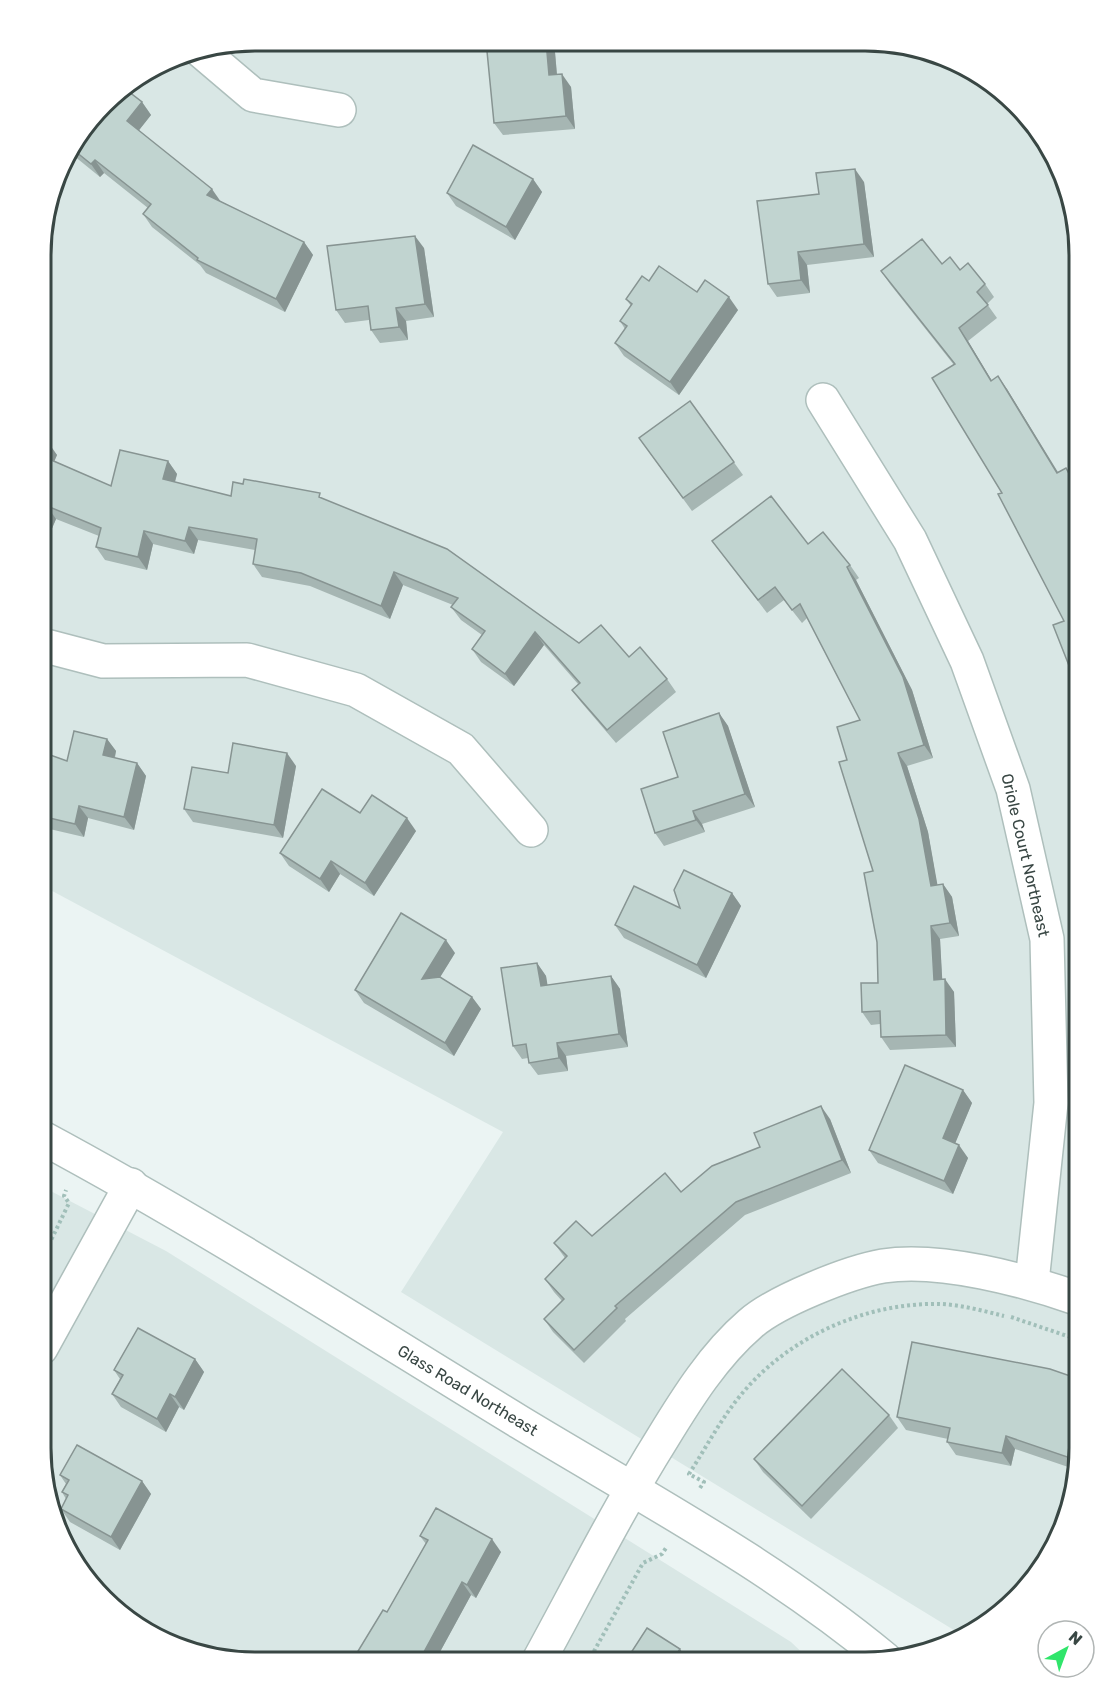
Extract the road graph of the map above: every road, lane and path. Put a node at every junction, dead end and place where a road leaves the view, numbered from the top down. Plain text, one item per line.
1 (208, 57) edge
2 (339, 110) dead end
3 (823, 400) dead end
4 (51, 647) edge
5 (531, 830) dead end
6 (51, 1142) edge
7 (67, 1185) dead end
8 (131, 1185) junction
9 (51, 1241) edge
10 (1032, 1282) junction
11 (1069, 1295) edge
12 (51, 1330) edge
13 (1069, 1337) edge
14 (631, 1489) junction
15 (699, 1490) dead end
16 (669, 1542) dead end
17 (876, 1651) edge
18 (543, 1652) edge
19 (594, 1652) edge

1 - 2 street
3 - 10 street, Oriole Court Northeast
4 - 5 street
6 - 8 street, Glass Road Northeast
7 - 9 path
8 - 12 street
8 - 14 street, Glass Road Northeast
10 - 11 street
10 - 14 street
13 - 15 path
14 - 17 street, Glass Road Northeast
14 - 18 street
16 - 19 path

